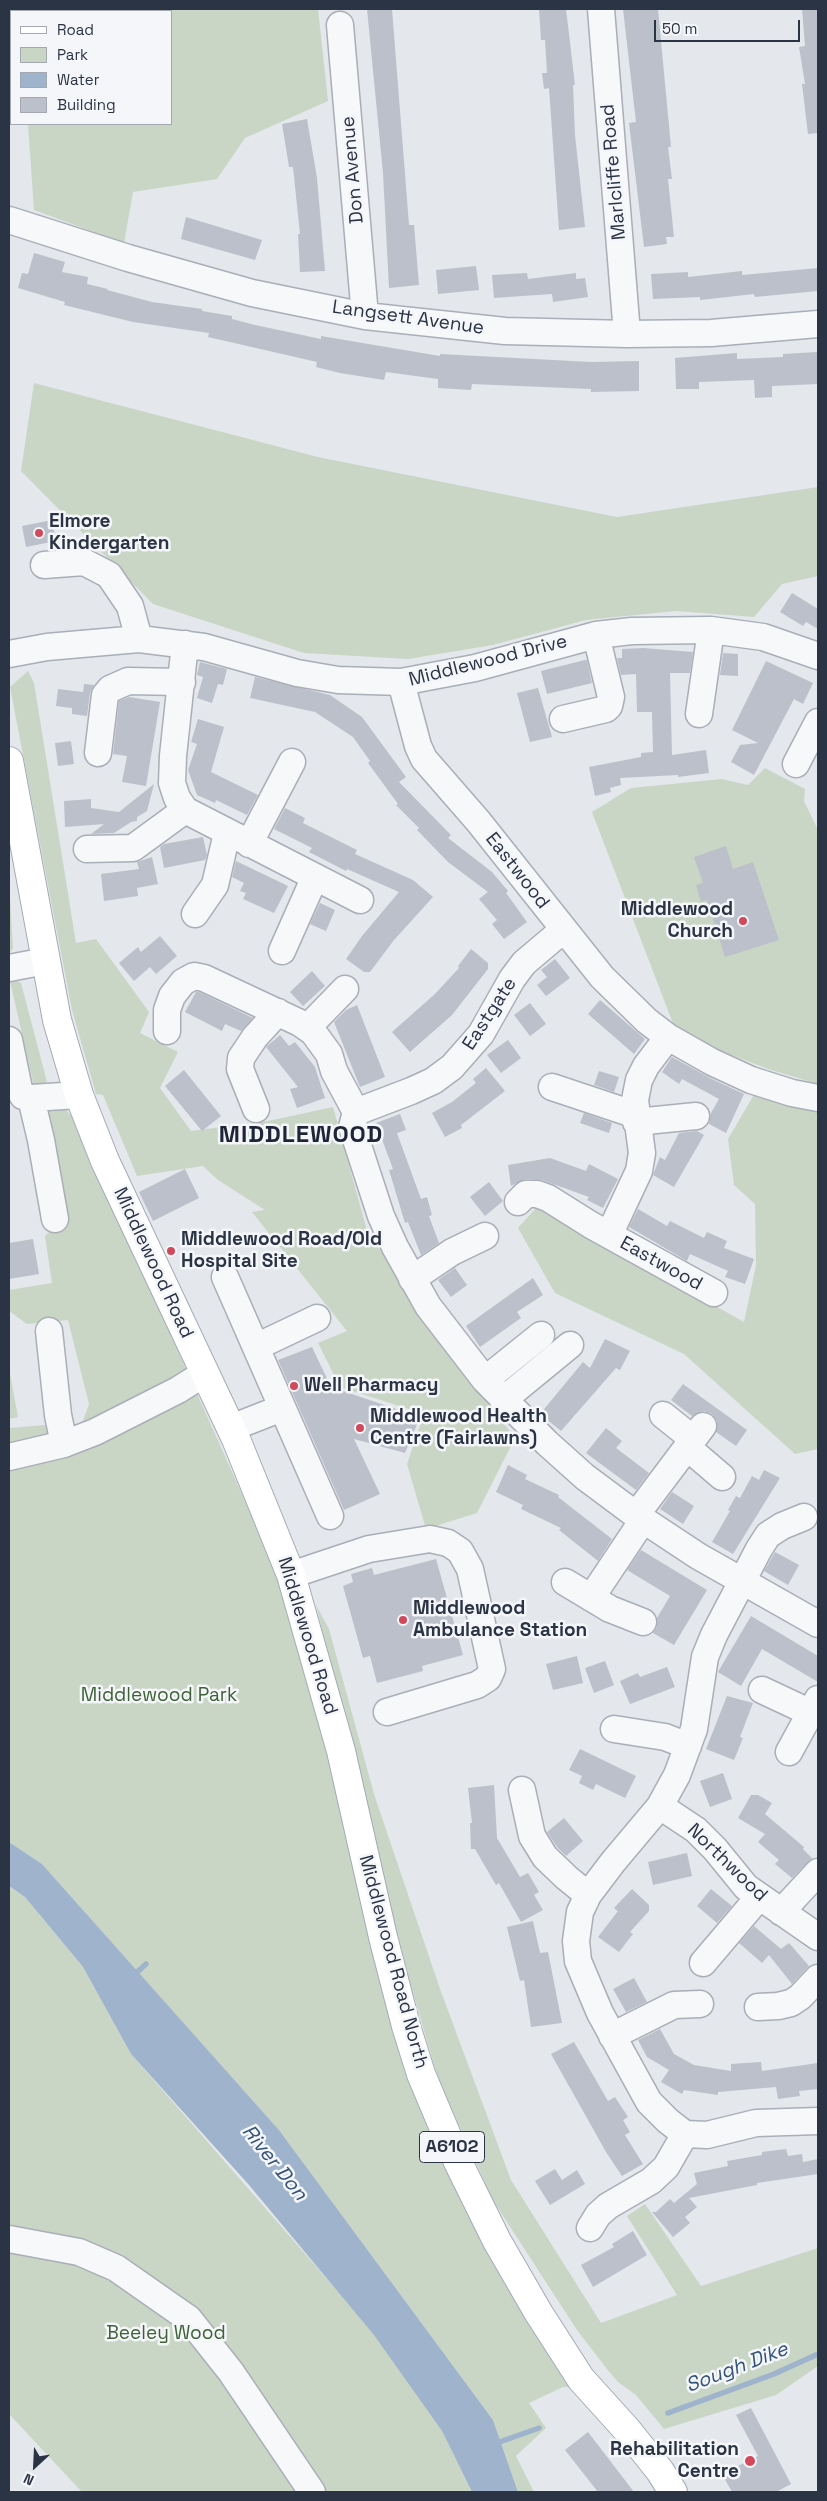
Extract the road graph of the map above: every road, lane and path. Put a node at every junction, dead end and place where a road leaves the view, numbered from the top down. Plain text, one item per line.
1 (601, 9) edge
2 (340, 25) dead end
3 (9, 220) edge
4 (365, 316) junction
5 (818, 324) edge
6 (626, 334) junction
7 (44, 565) dead end
8 (711, 630) junction
9 (596, 635) junction
10 (139, 639) junction
11 (185, 644) junction
12 (9, 654) edge
13 (818, 656) edge
14 (182, 682) junction
15 (402, 682) junction
16 (699, 714) dead end
17 (563, 719) dead end
18 (818, 722) edge
19 (98, 753) dead end
20 (9, 761) edge
21 (292, 762) dead end
22 (796, 764) dead end
23 (185, 810) junction
24 (238, 839) junction
25 (87, 849) dead end
26 (314, 879) junction
27 (360, 900) dead end
28 (195, 914) dead end
29 (563, 930) junction
30 (282, 951) dead end
31 (46, 961) junction
32 (9, 968) edge
33 (345, 989) dead end
34 (278, 1012) junction
35 (308, 1028) junction
36 (167, 1031) dead end
37 (668, 1037) junction
38 (9, 1040) edge
39 (552, 1087) dead end
40 (80, 1095) junction
41 (31, 1098) junction
42 (818, 1098) edge
43 (256, 1110) dead end
44 (356, 1112) junction
45 (696, 1116) dead end
46 (636, 1119) junction
47 (518, 1202) dead end
48 (55, 1219) dead end
49 (609, 1235) junction
50 (485, 1236) dead end
51 (225, 1277) dead end
52 (412, 1279) junction
53 (714, 1294) dead end
54 (317, 1318) dead end
55 (49, 1331) dead end
56 (541, 1335) dead end
57 (570, 1346) dead end
58 (256, 1347) junction
59 (205, 1372) junction
60 (485, 1380) junction
61 (502, 1400) junction
62 (285, 1413) junction
63 (664, 1416) dead end
64 (234, 1434) junction
65 (694, 1437) junction
66 (64, 1444) junction
67 (9, 1457) edge
68 (722, 1477) dead end
69 (330, 1516) dead end
70 (804, 1517) dead end
71 (640, 1518) junction
72 (291, 1575) junction
73 (565, 1582) dead end
74 (743, 1582) junction
75 (591, 1598) junction
76 (643, 1622) dead end
77 (818, 1624) edge
78 (762, 1690) dead end
79 (814, 1706) edge
80 (387, 1712) dead end
81 (614, 1729) dead end
82 (688, 1746) junction
83 (341, 1751) joint
84 (790, 1752) dead end
85 (522, 1790) dead end
86 (660, 1806) junction
87 (818, 1872) edge
88 (588, 1895) junction
89 (759, 1897) junction
90 (781, 1912) junction
91 (818, 1937) edge
92 (703, 1963) dead end
93 (818, 1978) edge
94 (700, 2004) dead end
95 (758, 2007) dead end
96 (612, 2036) junction
97 (818, 2121) edge
98 (685, 2134) junction
99 (590, 2228) dead end
100 (9, 2239) edge
101 (312, 2492) edge
102 (673, 2492) edge

1 - 6 street, Marlcliffe Road
2 - 4 street, Don Avenue
3 - 4 street, Langsett Avenue
4 - 6 street, Langsett Avenue
5 - 6 street, Langsett Avenue
7 - 10 street
8 - 9 street, Middlewood Drive
8 - 13 street, Middlewood Drive
8 - 16 street
9 - 15 street, Middlewood Drive
9 - 17 street
10 - 11 street, Middlewood Drive
10 - 12 street, Middlewood Drive
11 - 14 street
11 - 15 street, Middlewood Drive
14 - 19 street
14 - 23 street
15 - 29 street, Eastwood
18 - 22 street
20 - 31 main road, Middlewood Road / A6102
21 - 24 street
23 - 24 street
23 - 25 street
24 - 26 street
24 - 28 street
26 - 27 street
26 - 30 street
29 - 37 street, Eastwood
29 - 44 street, Eastgate
31 - 32 street
31 - 40 main road, Middlewood Road / A6102
33 - 35 street
34 - 35 street
34 - 36 street
34 - 43 street
35 - 44 street
37 - 42 street, Eastwood
37 - 46 street, Eastwood
38 - 41 street
39 - 46 street
40 - 41 street
40 - 59 main road, Middlewood Road / A6102
41 - 48 street
44 - 52 street
45 - 46 street
46 - 49 street, Eastwood
47 - 49 street, Eastwood
49 - 53 street, Eastwood
50 - 52 street
51 - 58 street
52 - 60 street
54 - 58 street
55 - 66 street
56 - 60 street
57 - 61 street
58 - 62 street
59 - 64 main road, Middlewood Road / A6102
59 - 66 street
60 - 61 street
61 - 71 street
62 - 64 street
62 - 69 street
63 - 65 street
64 - 72 main road, Middlewood Road / A6102
65 - 68 street
65 - 71 street
66 - 67 street
70 - 74 street
71 - 74 street
71 - 75 street
72 - 80 street
72 - 83 main road, Middlewood Road / A6102
73 - 75 street
74 - 77 street
74 - 82 street
75 - 76 street
78 - 79 street
79 - 84 street
81 - 82 street
82 - 86 street
83 - 102 main road, Middlewood Road North / A6102
85 - 88 street
86 - 88 street
86 - 89 street, Northwood
87 - 90 street
88 - 96 street
89 - 90 street, Northwood
89 - 92 street
90 - 91 street, Northwood
93 - 95 street
94 - 96 street
96 - 98 street
97 - 98 street
98 - 99 street
100 - 101 street

